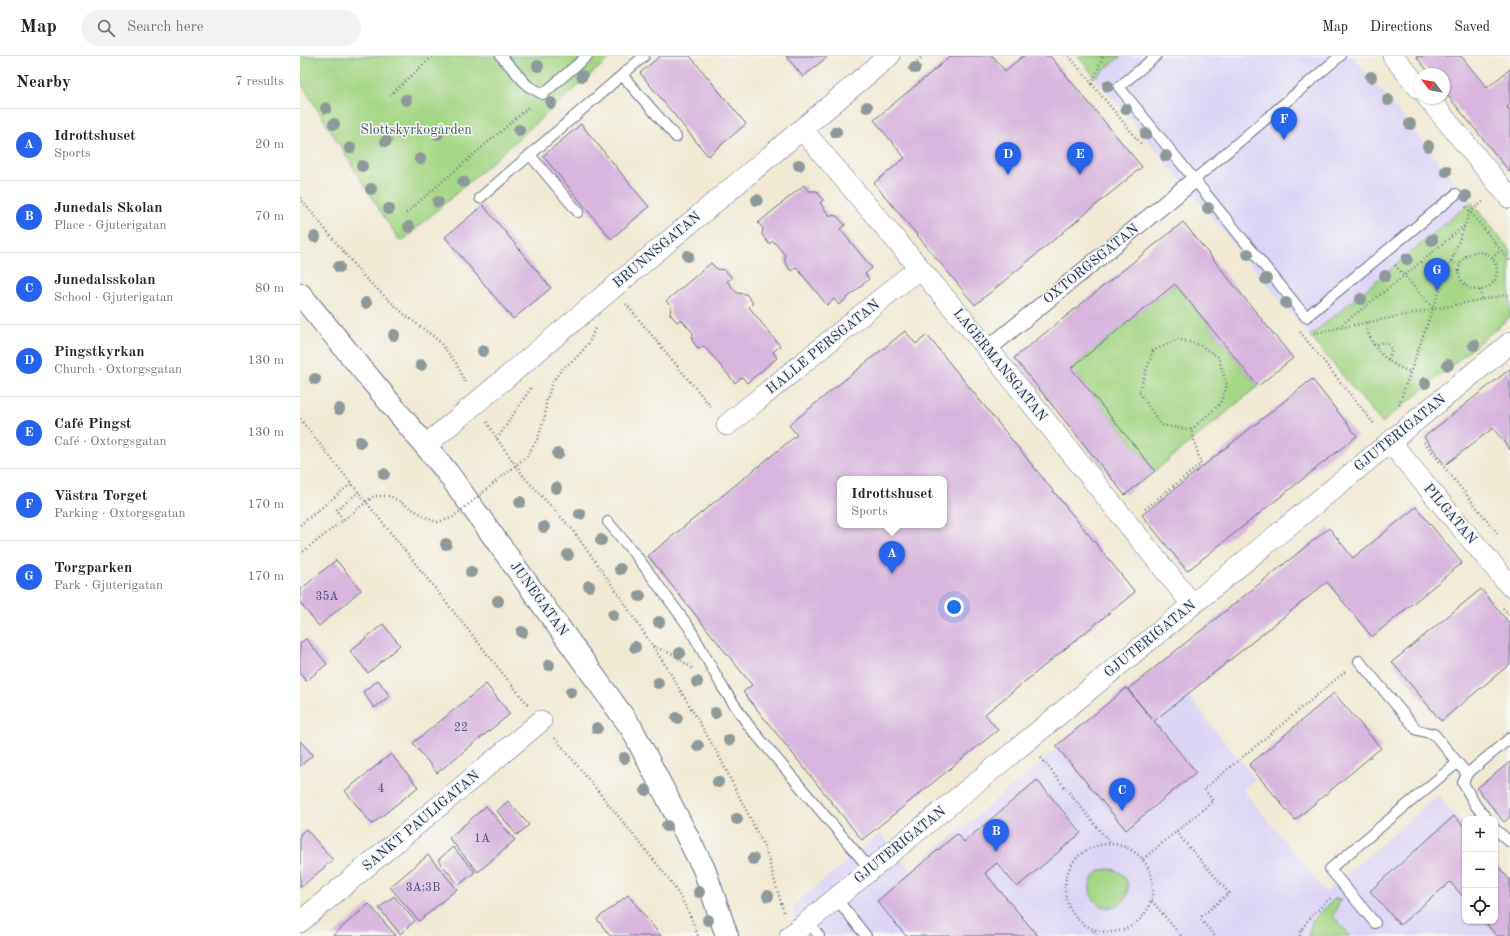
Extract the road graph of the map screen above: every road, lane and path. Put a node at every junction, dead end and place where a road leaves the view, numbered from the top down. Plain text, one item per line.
1 (433, 56) edge
2 (501, 56) edge
3 (587, 56) edge
4 (644, 56) edge
5 (889, 56) edge
6 (1102, 56) edge
7 (1156, 56) edge
8 (1340, 56) edge
9 (1393, 56) edge
10 (622, 75) junction
11 (1414, 82) edge
12 (1092, 84) dead end
13 (390, 94) dead end
14 (542, 94) junction
15 (1433, 104) edge
16 (802, 129) junction
17 (676, 137) dead end
18 (530, 155) junction
19 (1194, 180) junction
20 (1506, 192) edge
21 (1456, 194) joint
22 (300, 198) edge
23 (480, 198) dead end
24 (578, 212) dead end
25 (1470, 212) junction
26 (406, 213) dead end
27 (1464, 225) junction
28 (1501, 250) junction
29 (1384, 253) junction
30 (1492, 258) junction
31 (1451, 261) junction
32 (1510, 261) edge
33 (1459, 264) junction
34 (919, 268) junction
35 (1404, 276) junction
36 (1480, 290) junction
37 (300, 294) edge
38 (1510, 294) edge
39 (1482, 299) junction
40 (624, 302) dead end
41 (1433, 308) junction
42 (1366, 322) junction
43 (596, 326) dead end
44 (1337, 328) junction
45 (1302, 335) dead end
46 (1510, 343) edge
47 (1373, 345) junction
48 (988, 349) junction
49 (1388, 360) junction
50 (1411, 372) junction
51 (476, 404) junction
52 (1399, 405) dead end
53 (300, 419) edge
54 (727, 425) joint
55 (1191, 430) junction
56 (1421, 438) dead end
57 (1390, 442) junction
58 (426, 445) junction
59 (352, 483) junction
60 (358, 492) junction
61 (343, 519) junction
62 (608, 522) dead end
63 (1127, 523) junction
64 (300, 525) edge
65 (1500, 537) dead end
66 (300, 554) edge
67 (416, 565) dead end
68 (1510, 586) edge
69 (1192, 604) junction
70 (652, 646) junction
71 (1359, 661) joint
72 (723, 688) junction
73 (541, 721) dead end
74 (1510, 738) edge
75 (1027, 740) junction
76 (1457, 763) junction
77 (1467, 774) junction
78 (1484, 816) edge
79 (1176, 832) junction
80 (1498, 832) edge
81 (1510, 842) edge
82 (1112, 844) junction
83 (1143, 859) junction
84 (870, 869) junction
85 (669, 879) dead end
86 (1344, 886) junction
87 (836, 898) junction
88 (1152, 901) junction
89 (300, 922) edge
90 (1375, 922) dead end
91 (813, 929) edge
92 (1093, 930) junction
93 (698, 936) edge
94 (727, 936) edge
95 (790, 936) edge
96 (866, 936) edge
97 (1098, 936) edge
98 (1181, 936) edge
99 (1215, 936) edge
100 (1300, 936) edge

1 - 13 path
2 - 14 lane
3 - 14 lane
4 - 10 lane
5 - 16 street, BRUNNSGATAN
6 - 12 path
7 - 19 lane
8 - 19 lane
9 - 11 street
10 - 17 lane
10 - 18 lane
14 - 26 path
15 - 20 street
16 - 34 street, LAGERMANSGATAN
16 - 51 street, BRUNNSGATAN
18 - 23 lane
18 - 24 lane
19 - 29 lane
19 - 48 street, OXTORGSGATAN
20 - 25 path
21 - 25 path
21 - 29 lane
22 - 51 path
25 - 27 path
25 - 28 path
27 - 31 path
27 - 35 path
28 - 30 path
28 - 32 path
29 - 35 path
30 - 33 path
30 - 36 path
31 - 33 path
31 - 41 path
33 - 36 path
34 - 48 street, LAGERMANSGATAN
34 - 54 street, HALLE PERSGATAN
35 - 41 path
35 - 44 path
36 - 39 path
37 - 58 street, JUNEGATAN
38 - 39 path
39 - 41 path
40 - 54 path
41 - 42 path
41 - 50 path
42 - 44 path
42 - 47 path
43 - 61 path, bridge
44 - 45 path
46 - 57 street, GJUTERIGATAN
47 - 49 path
47 - 49 path
48 - 63 street, LAGERMANSGATAN
49 - 50 path
50 - 52 path
51 - 58 street, BRUNNSGATAN
51 - 70 path
53 - 59 path
55 - 55 path
55 - 63 path
56 - 65 path
57 - 68 street, PILGATAN
57 - 69 street, GJUTERIGATAN
58 - 94 street, JUNEGATAN
59 - 60 path
59 - 64 path
60 - 61 path
60 - 67 path
61 - 66 path, bridge
62 - 72 lane
63 - 69 street, LAGERMANSGATAN
69 - 75 street, GJUTERIGATAN
70 - 72 path
70 - 95 path
71 - 76 lane
71 - 79 path
72 - 84 lane
73 - 89 street, SANKT PAULIGATAN
74 - 77 lane
75 - 82 path
75 - 84 street, GJUTERIGATAN
76 - 77 lane
76 - 86 lane
77 - 78 lane
79 - 83 path
79 - 99 path
80 - 81 lane
82 - 83 path
82 - 92 path
83 - 88 path
84 - 87 street, GJUTERIGATAN
85 - 93 path
86 - 90 lane
86 - 100 path
87 - 91 street, GJUTERIGATAN
87 - 96 lane
88 - 92 path
88 - 98 path
91 - 95 street, GJUTERIGATAN
92 - 97 path

